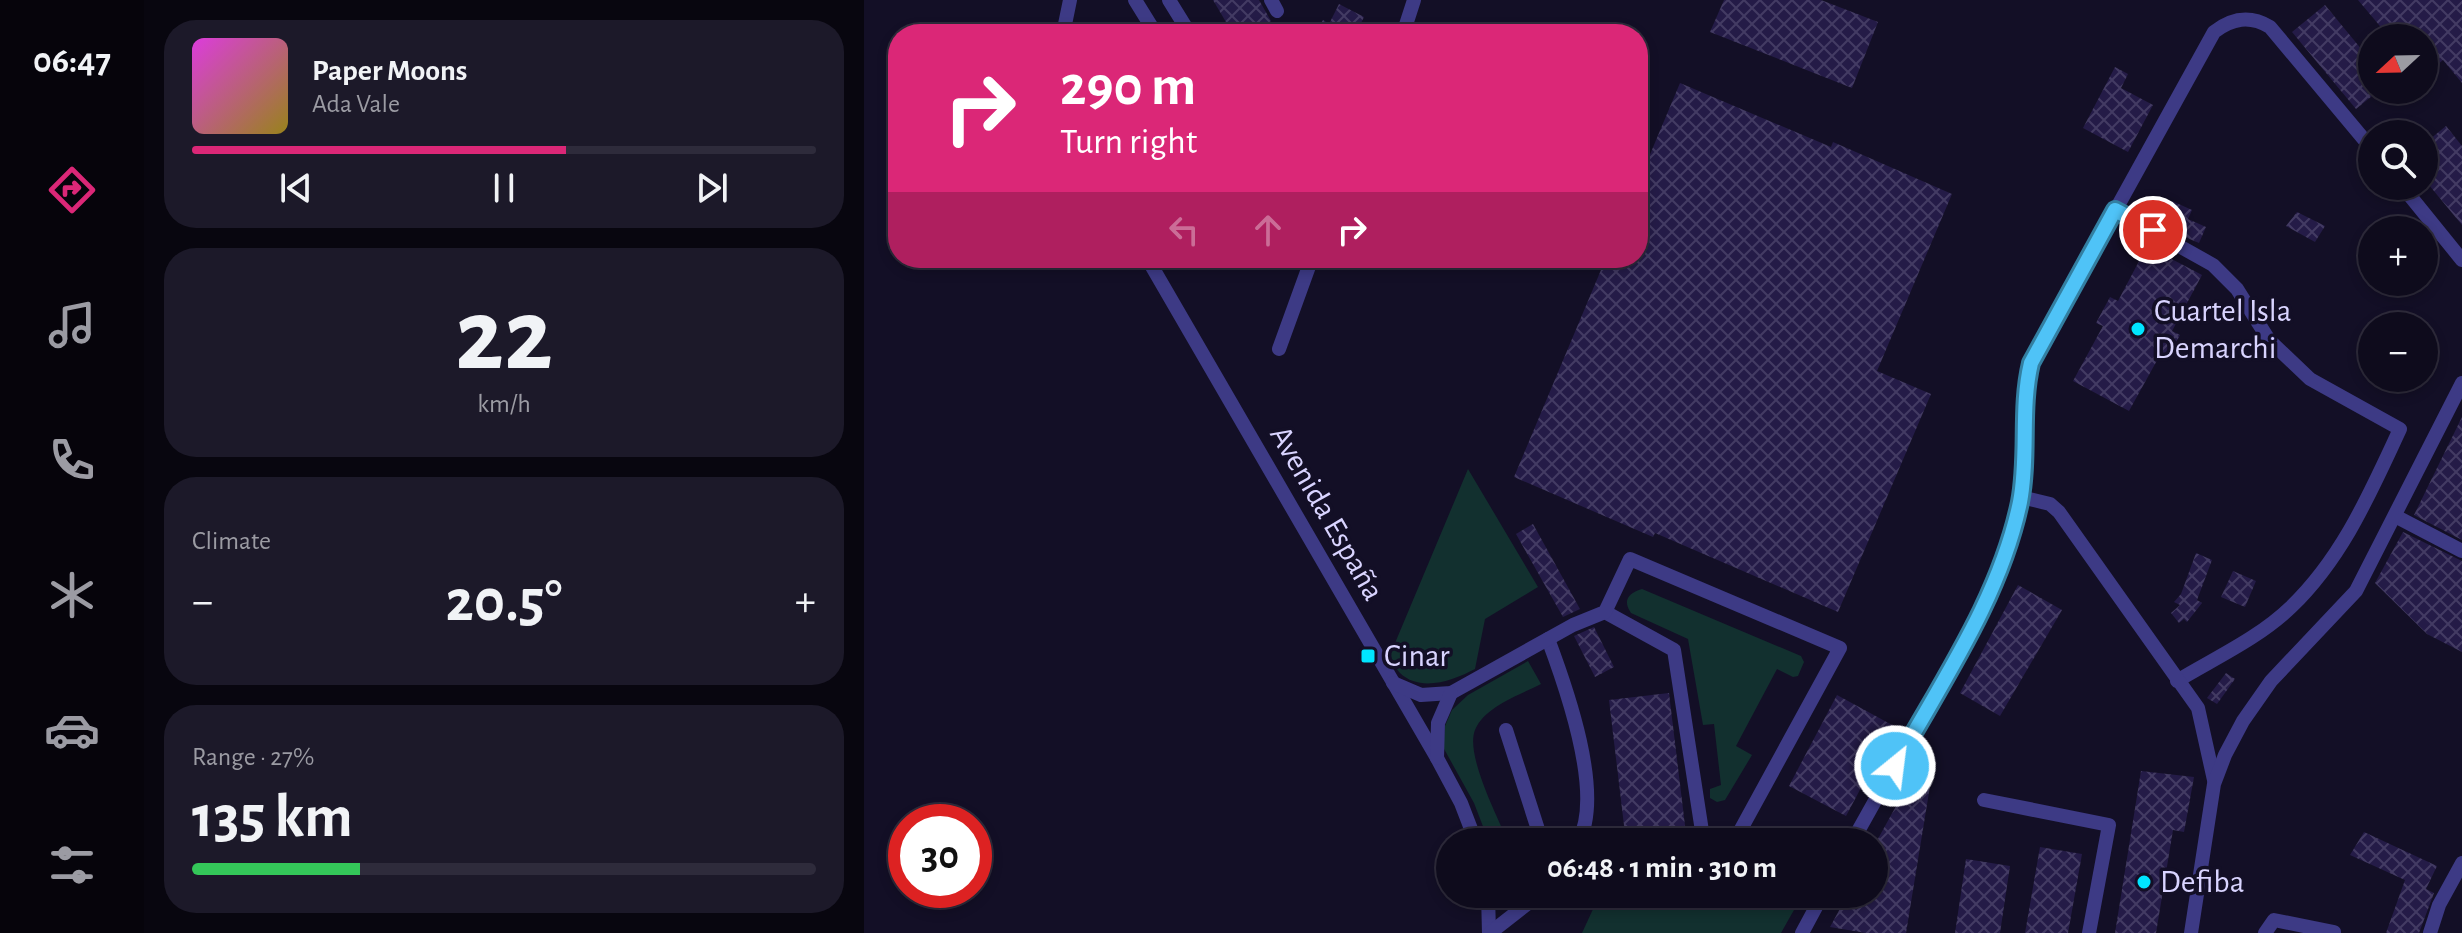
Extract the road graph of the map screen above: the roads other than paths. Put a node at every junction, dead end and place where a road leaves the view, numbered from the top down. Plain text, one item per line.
1 (1070, 0) edge
2 (1135, 0) edge
3 (1169, 0) edge
4 (1414, 0) edge
5 (1065, 24) edge
6 (1150, 24) edge
7 (1184, 24) edge
8 (1406, 24) edge
9 (2358, 132) edge
10 (2413, 200) edge
11 (2115, 210) junction
12 (2462, 260) edge
13 (1153, 268) edge
14 (1308, 268) edge
15 (1279, 349) dead end
16 (2462, 383) edge
17 (2021, 497) junction
18 (2395, 516) junction
19 (2462, 551) edge
20 (1605, 612) junction
21 (1548, 639) junction
22 (2177, 681) junction
23 (1393, 683) junction
24 (1451, 693) junction
25 (1506, 730) dead end
26 (1437, 758) junction
27 (2214, 784) junction
28 (1984, 800) dead end
29 (1471, 828) edge
30 (1538, 828) edge
31 (1584, 828) edge
32 (1702, 828) edge
33 (1742, 828) edge
34 (1860, 828) edge
35 (2462, 863) edge
36 (1489, 908) edge
37 (1522, 908) edge
38 (1815, 908) edge
39 (2334, 932) edge
40 (1490, 933) edge
41 (1802, 933) edge
42 (2089, 933) edge
43 (2191, 933) edge
44 (2265, 933) edge
45 (2430, 933) edge

1 - 5 street
2 - 6 street
3 - 7 street
4 - 8 street
9 - 11 street
10 - 12 street
11 - 17 street
11 - 22 street
13 - 23 street, Avenida España
14 - 15 street
16 - 18 street
17 - 22 street
17 - 34 street
18 - 19 street
18 - 27 street
20 - 21 street
20 - 32 street
20 - 33 street
21 - 24 street
21 - 31 street
22 - 27 street
23 - 24 street
23 - 26 street, Avenida España
24 - 26 street
25 - 30 street
26 - 29 street, Avenida España
27 - 43 street
28 - 42 street
35 - 45 street
36 - 40 street
37 - 40 street
38 - 41 street
39 - 44 street

